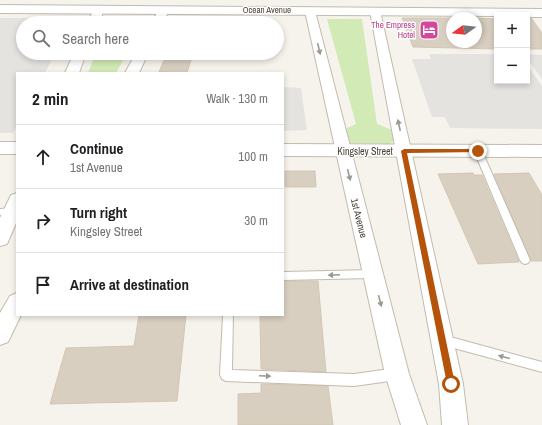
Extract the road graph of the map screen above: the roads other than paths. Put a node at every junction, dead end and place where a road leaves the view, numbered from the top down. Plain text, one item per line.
1 (0, 10) edge
2 (99, 10) junction
3 (164, 10) junction
4 (310, 11) junction
5 (375, 11) junction
6 (538, 13) edge
7 (96, 16) edge
8 (161, 16) edge
9 (77, 60) edge
10 (138, 60) edge
11 (72, 72) edge
12 (132, 72) edge
13 (0, 148) edge
14 (16, 148) edge
15 (284, 150) edge
16 (343, 151) junction
17 (404, 151) junction
18 (478, 151) junction
19 (542, 151) edge
20 (10, 207) edge
21 (0, 239) edge
22 (525, 260) dead end
23 (373, 274) junction
24 (284, 276) edge
25 (16, 304) edge
26 (228, 316) edge
27 (0, 335) edge
28 (442, 340) junction
29 (542, 367) edge
30 (397, 374) junction
31 (414, 425) edge
32 (455, 425) edge

1 - 2 street, Ocean Avenue
2 - 3 street, Ocean Avenue
2 - 7 street
3 - 4 street, Ocean Avenue
3 - 8 street
4 - 5 street, Ocean Avenue
4 -> 16 street, 1st Avenue
5 - 6 street, Ocean Avenue
17 -> 5 street
9 - 11 street
10 - 12 street
13 - 14 street
15 - 16 street, Kingsley Street
16 - 17 street, Kingsley Street
16 -> 23 street, 1st Avenue
17 - 18 street, Kingsley Street
17 - 28 street
18 - 19 street, Kingsley Street
18 - 22 lane
20 - 21 street
23 -> 24 lane
23 -> 30 street, 1st Avenue
25 - 27 street
26 -> 30 lane
29 -> 28 lane
28 - 32 street
30 - 31 street, 1st Avenue

